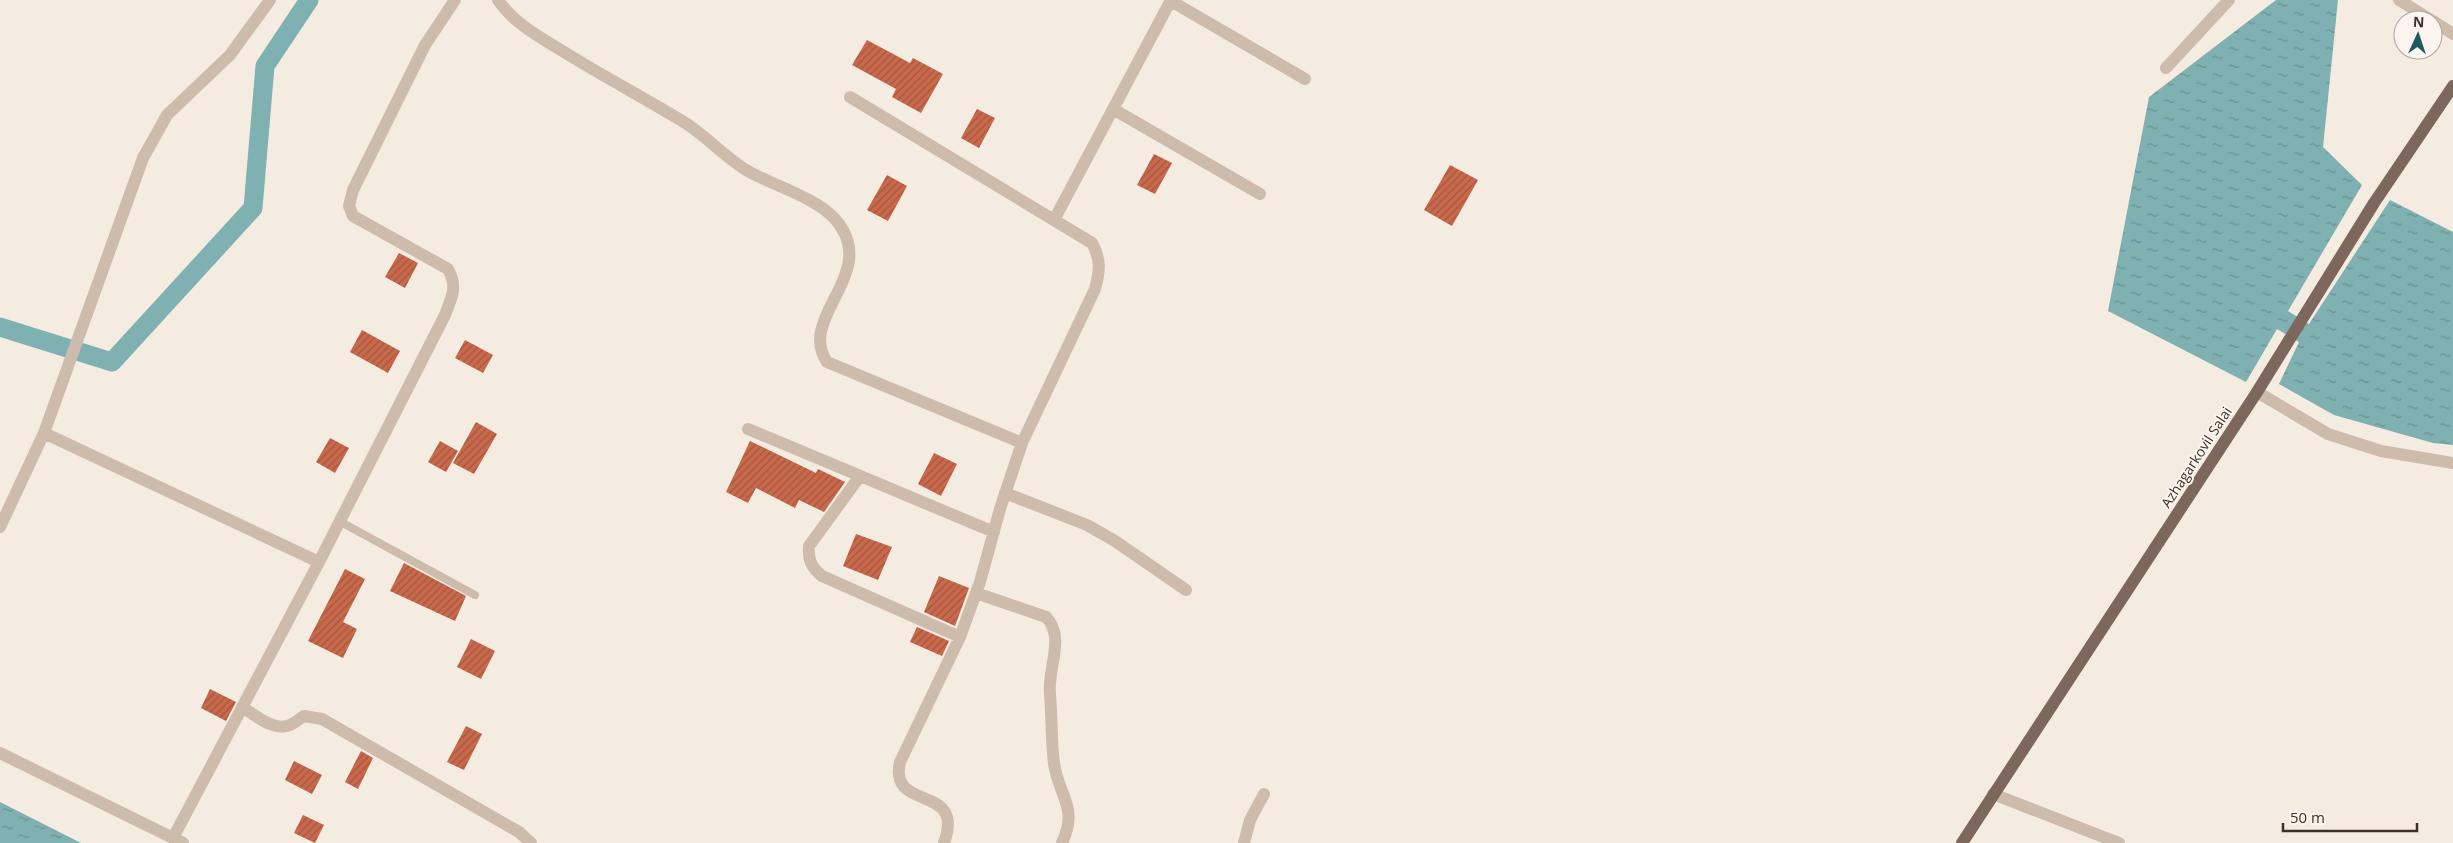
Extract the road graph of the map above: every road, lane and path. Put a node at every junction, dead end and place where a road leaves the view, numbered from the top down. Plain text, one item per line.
1 (270, 0) edge
2 (455, 0) edge
3 (498, 0) edge
4 (1171, 0) edge
5 (2229, 0) edge
6 (2399, 0) edge
7 (2415, 10) edge
8 (2166, 68) dead end
9 (1304, 79) dead end
10 (2453, 86) edge
11 (850, 96) dead end
12 (1113, 109) junction
13 (1260, 194) dead end
14 (1054, 220) junction
15 (2257, 392) junction
16 (748, 429) dead end
17 (44, 433) junction
18 (1022, 444) junction
19 (2453, 463) edge
20 (860, 476) junction
21 (1005, 493) junction
22 (339, 521) junction
23 (0, 527) edge
24 (994, 532) junction
25 (319, 562) junction
26 (1186, 590) dead end
27 (976, 592) junction
28 (475, 594) dead end
29 (960, 637) junction
30 (242, 707) junction
31 (0, 752) edge
32 (1264, 794) dead end
33 (1993, 794) junction
34 (178, 840) edge
35 (531, 843) edge
36 (944, 843) edge
37 (1062, 843) edge
38 (1244, 843) edge
39 (1962, 843) edge
40 (2118, 843) edge

1 - 17 street
2 - 22 street
3 - 18 street
4 - 9 street
4 - 12 street
5 - 8 street
6 - 7 street
10 - 15 main road, Azhagarkovil Salai
11 - 14 street
12 - 13 street
12 - 14 street
14 - 18 street
15 - 19 street
15 - 33 main road, Azhagarkovil Salai
16 - 20 street
17 - 23 street
17 - 25 street
18 - 21 street
20 - 24 street
20 - 29 street
21 - 24 street
21 - 26 street
22 - 25 street
22 - 28 lane
24 - 27 street
25 - 30 street
27 - 29 street
27 - 37 street
29 - 36 street
30 - 34 street
30 - 35 street
31 - 34 street
32 - 38 street
33 - 39 main road, Azhagarkovil Salai
33 - 40 street

